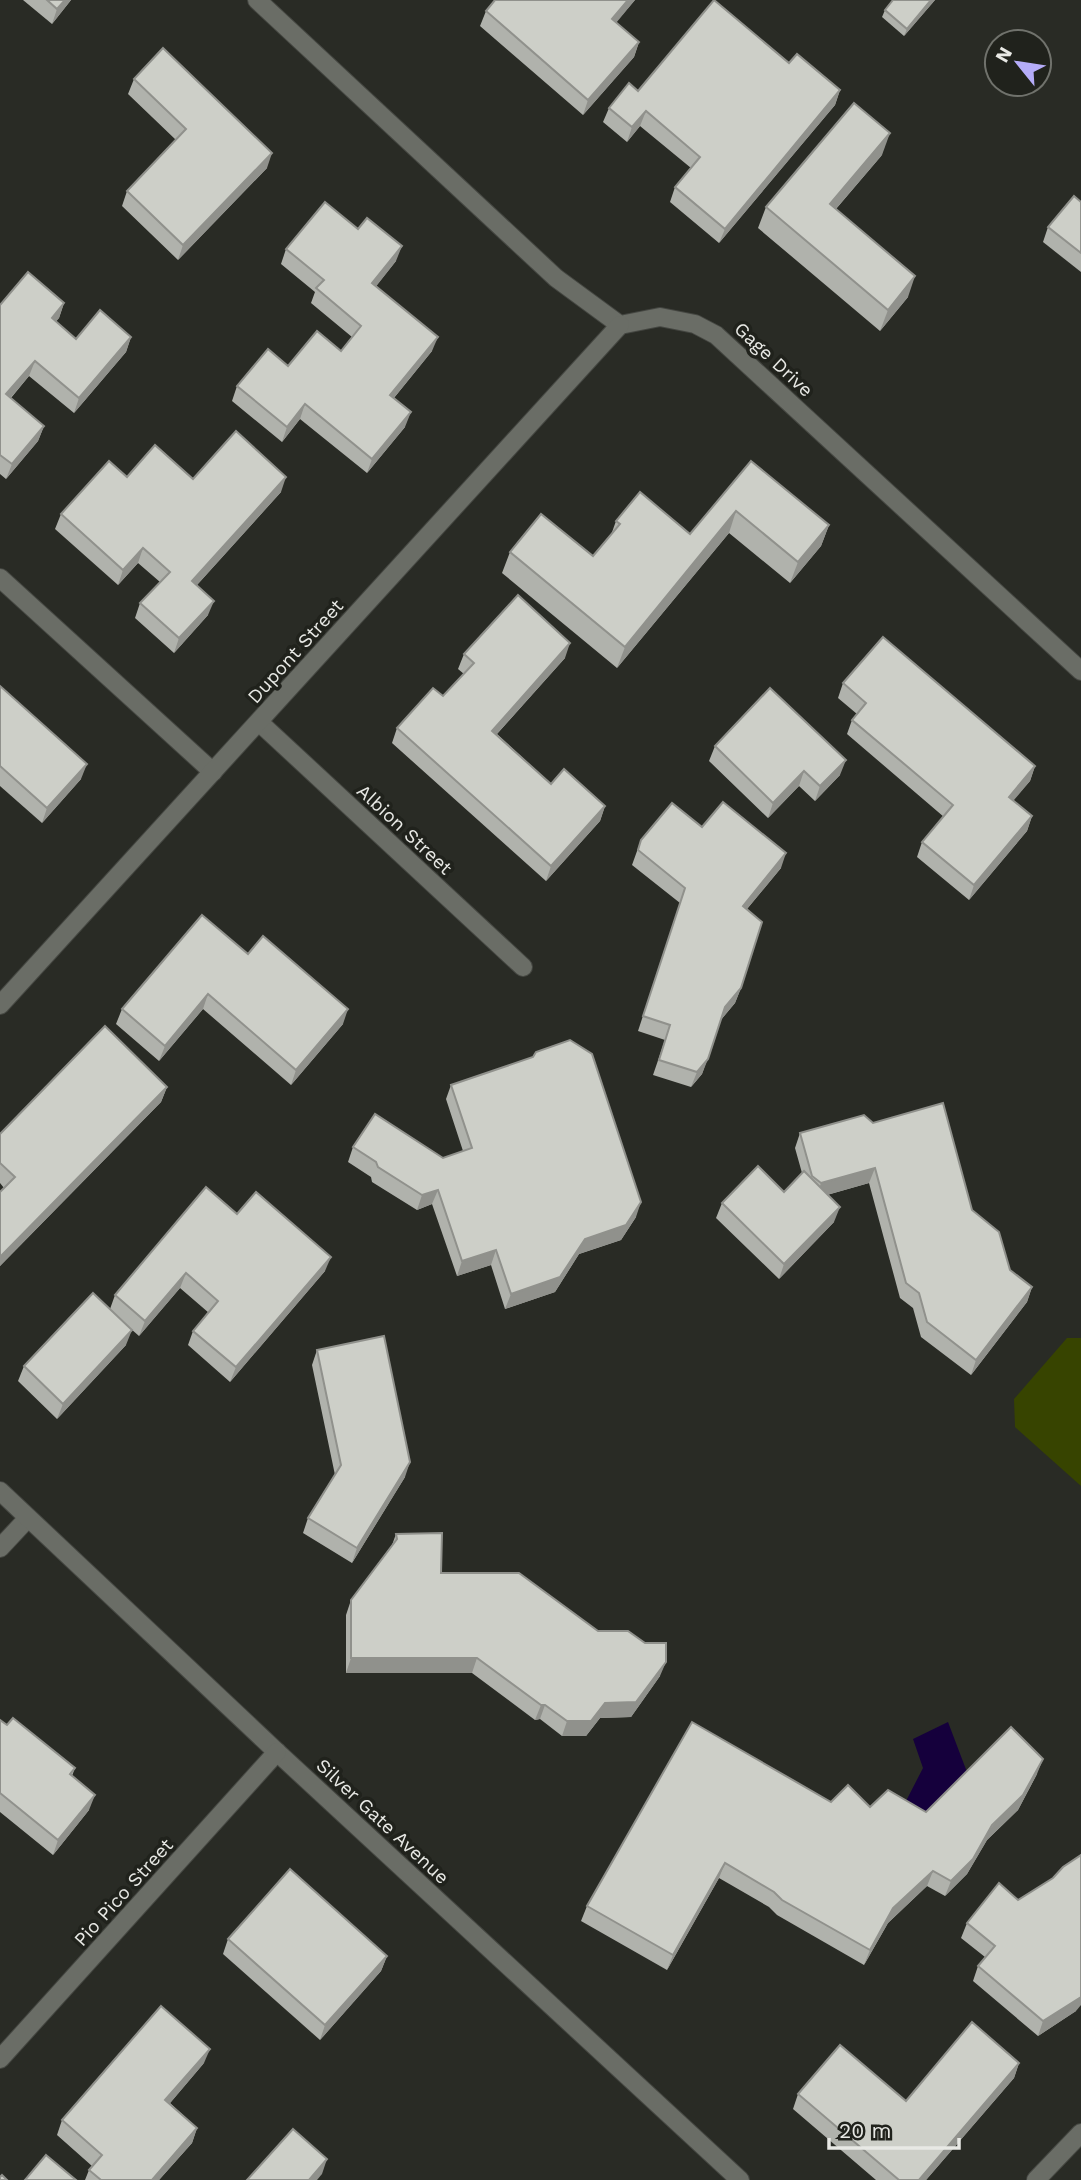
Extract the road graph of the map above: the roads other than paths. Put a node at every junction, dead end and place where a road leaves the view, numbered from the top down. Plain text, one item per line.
1 (257, 0) edge
2 (621, 325) junction
3 (0, 578) edge
4 (1081, 671) edge
5 (259, 722) junction
6 (213, 772) junction
7 (523, 967) dead end
8 (0, 1005) edge
9 (0, 1491) edge
10 (28, 1518) junction
11 (0, 1548) edge
12 (278, 1752) junction
13 (0, 2059) edge
14 (1081, 2133) edge
15 (740, 2180) edge
16 (1036, 2180) edge

1 - 2 street
2 - 4 street, Gage Drive
2 - 5 street, Dupont Street
3 - 6 street
5 - 6 street, Dupont Street
5 - 7 street, Albion Street
6 - 8 street, Dupont Street
9 - 10 street, Silver Gate Avenue
10 - 11 street
10 - 12 street, Silver Gate Avenue
12 - 13 street, Pio Pico Street
12 - 15 street, Silver Gate Avenue
14 - 16 street

